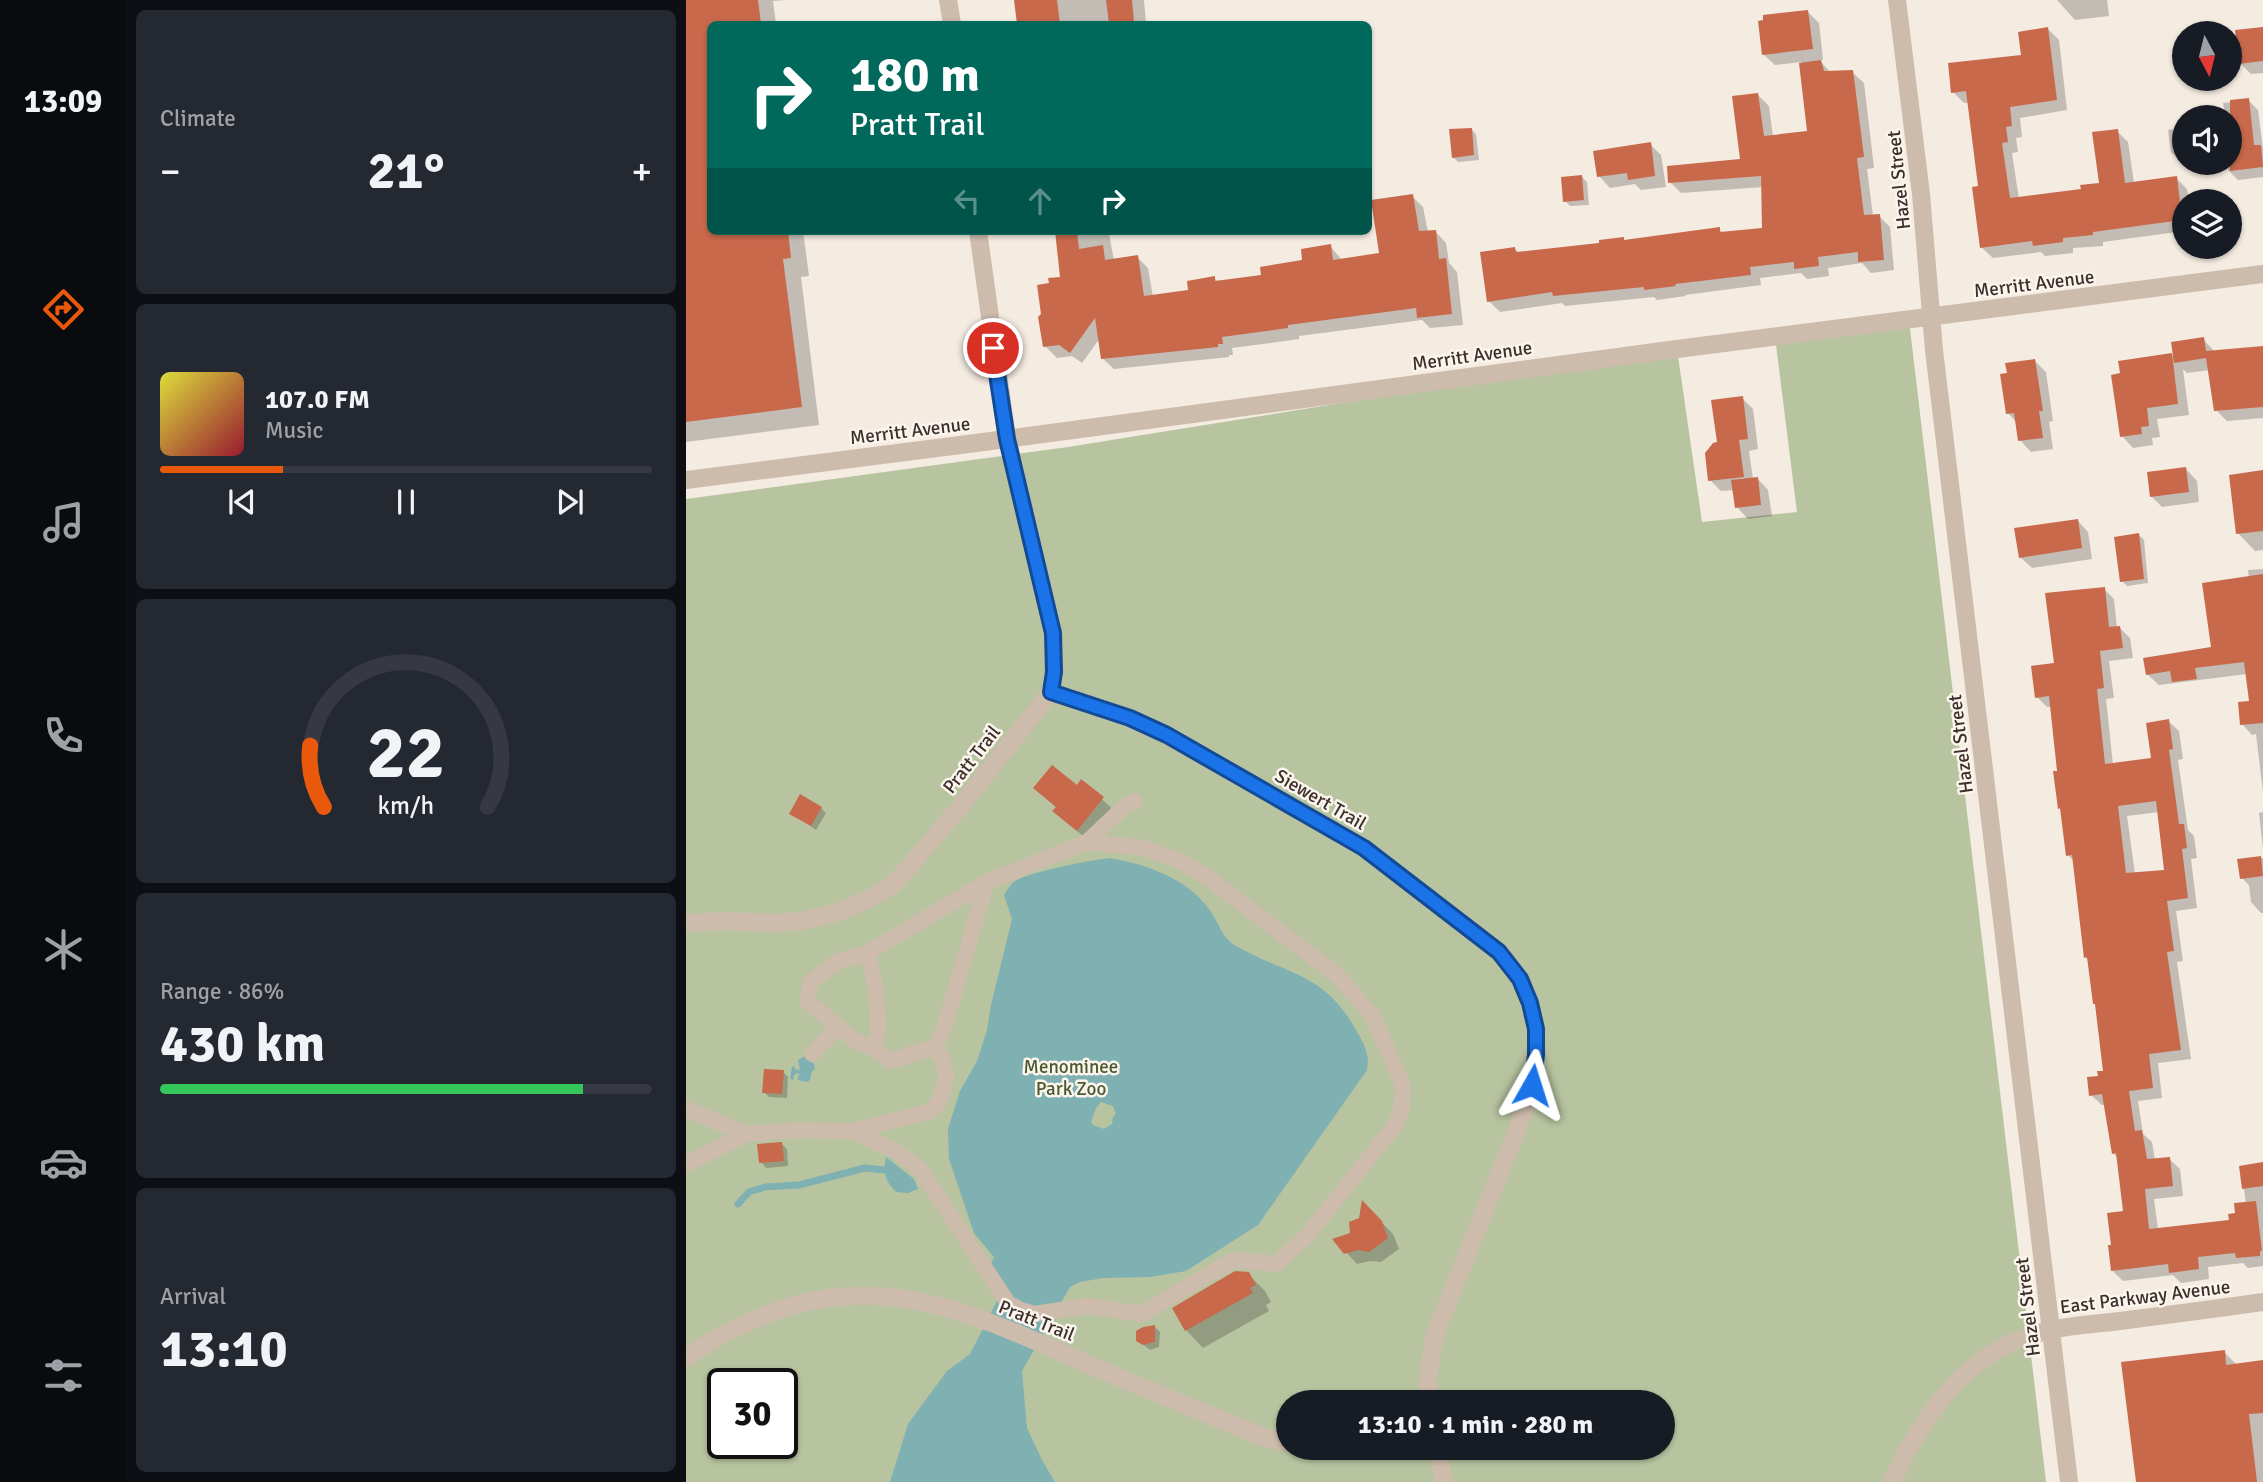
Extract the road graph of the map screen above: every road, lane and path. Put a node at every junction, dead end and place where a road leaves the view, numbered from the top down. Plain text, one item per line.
1 (948, 0) edge
2 (1897, 0) edge
3 (952, 21) edge
4 (979, 235) edge
5 (2263, 274) edge
6 (1933, 317) junction
7 (1007, 439) junction
8 (686, 480) edge
9 (1051, 692) junction
10 (1135, 801) dead end
11 (1087, 842) junction
12 (987, 883) junction
13 (686, 923) edge
14 (867, 953) junction
15 (838, 1026) junction
16 (935, 1047) junction
17 (876, 1050) junction
18 (812, 1054) dead end
19 (686, 1109) edge
20 (852, 1131) junction
21 (747, 1134) junction
22 (686, 1164) edge
23 (2263, 1303) edge
24 (2051, 1330) junction
25 (686, 1358) edge
26 (1429, 1390) edge
27 (1276, 1440) edge
28 (1440, 1460) edge
29 (1444, 1482) edge
30 (1892, 1482) edge
31 (2069, 1482) edge

1 - 3 street
2 - 6 street, Hazel Street
4 - 7 street
5 - 6 street, Merritt Avenue
6 - 7 street, Merritt Avenue
6 - 24 street, Hazel Street
7 - 8 street, Merritt Avenue
7 - 9 street
9 - 13 street, Pratt Trail
9 - 26 street, Siewert Trail
10 - 11 street
11 - 12 street
11 - 20 street
12 - 14 street
12 - 16 street
14 - 15 street
14 - 17 street
15 - 17 street
15 - 18 street
16 - 17 street
16 - 20 street
19 - 21 street
20 - 21 street
21 - 22 street
23 - 24 street, East Parkway Avenue
24 - 30 street, East Parkway Avenue
24 - 31 street, Hazel Street
25 - 27 street, Pratt Trail
28 - 29 street

